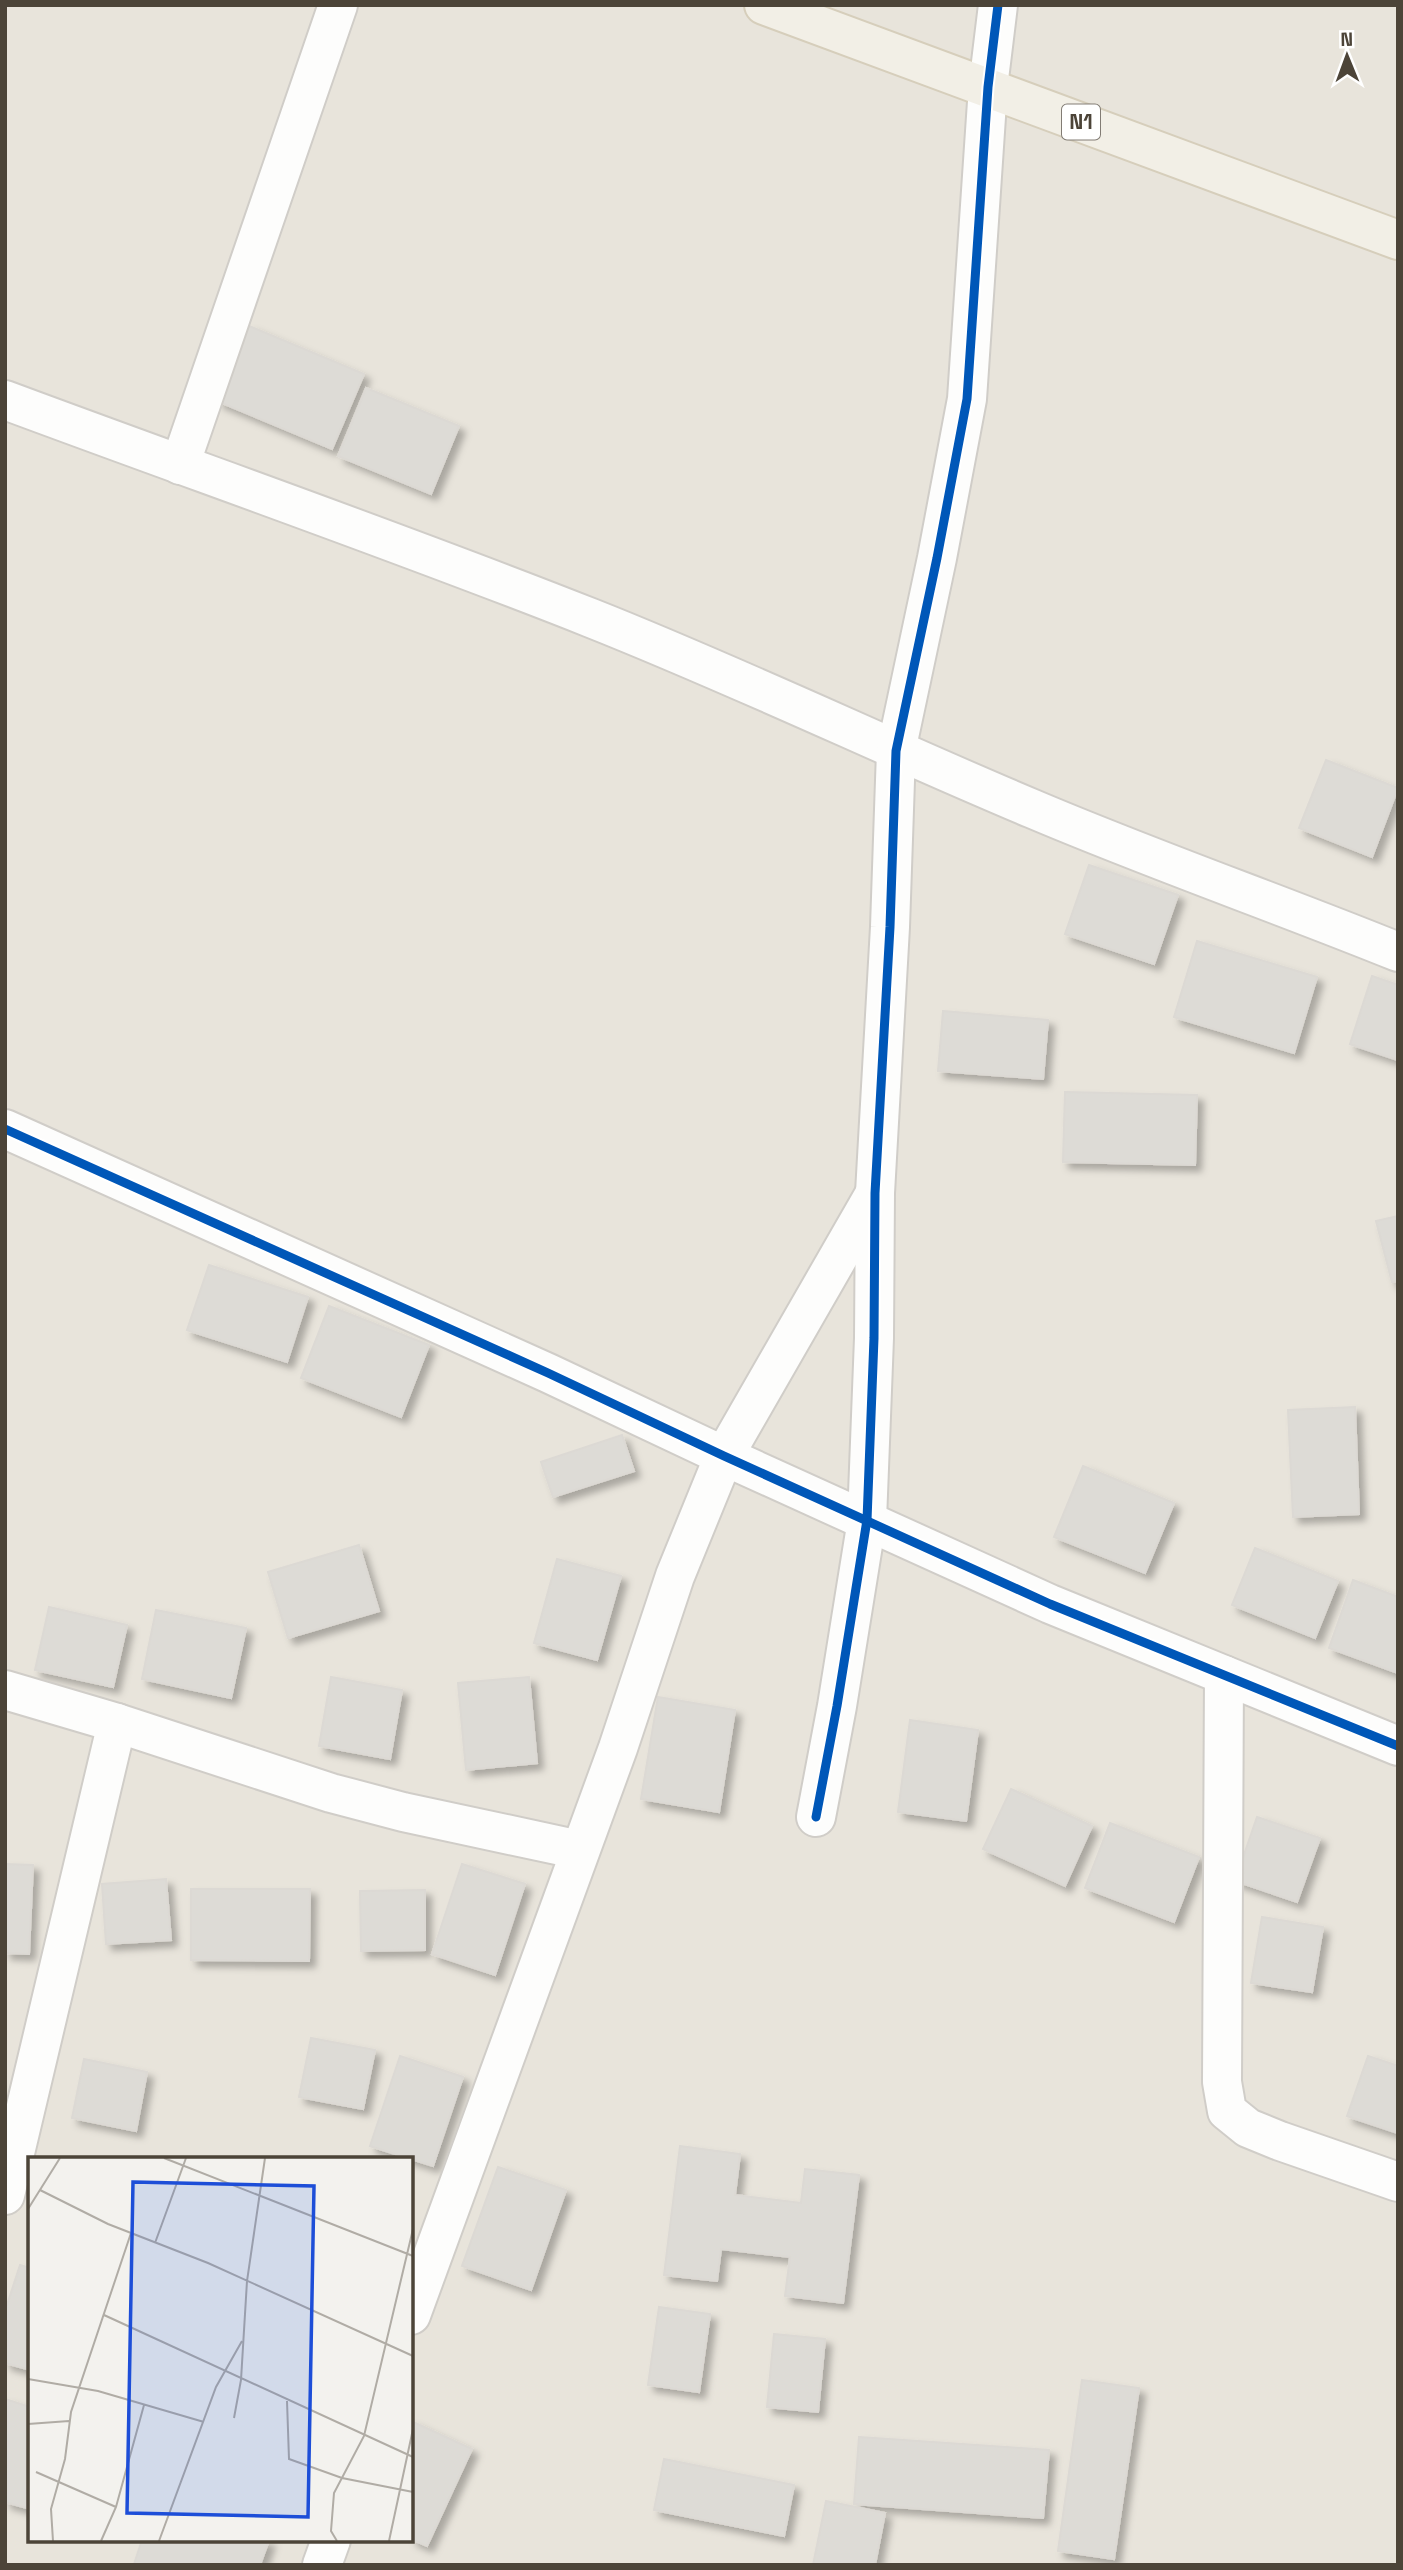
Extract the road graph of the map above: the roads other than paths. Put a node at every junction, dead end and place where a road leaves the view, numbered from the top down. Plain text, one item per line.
1 (338, 5) edge
2 (764, 5) edge
3 (998, 5) edge
4 (988, 87) junction
5 (1398, 240) edge
6 (5, 400) edge
7 (180, 465) junction
8 (895, 751) junction
9 (1398, 952) edge
10 (5, 1129) edge
11 (875, 1193) junction
12 (724, 1457) junction
13 (867, 1520) junction
14 (1224, 1675) junction
15 (5, 1690) edge
16 (117, 1723) junction
17 (1398, 1746) edge
18 (816, 1817) dead end
19 (580, 1850) junction
20 (1398, 2182) edge
21 (5, 2195) edge
22 (413, 2310) edge
23 (330, 2542) edge
24 (322, 2565) edge

1 - 7 street
2 - 4 main road, N1
3 - 4 street
4 - 5 main road, N1
4 - 8 street
6 - 7 street
7 - 8 street
8 - 9 street
8 - 11 street
10 - 12 street
11 - 12 street
11 - 13 street
12 - 13 street
12 - 19 street
13 - 14 street
13 - 18 street
14 - 17 street
14 - 20 street
15 - 16 street
16 - 19 street
16 - 21 street
19 - 22 street
23 - 24 street

